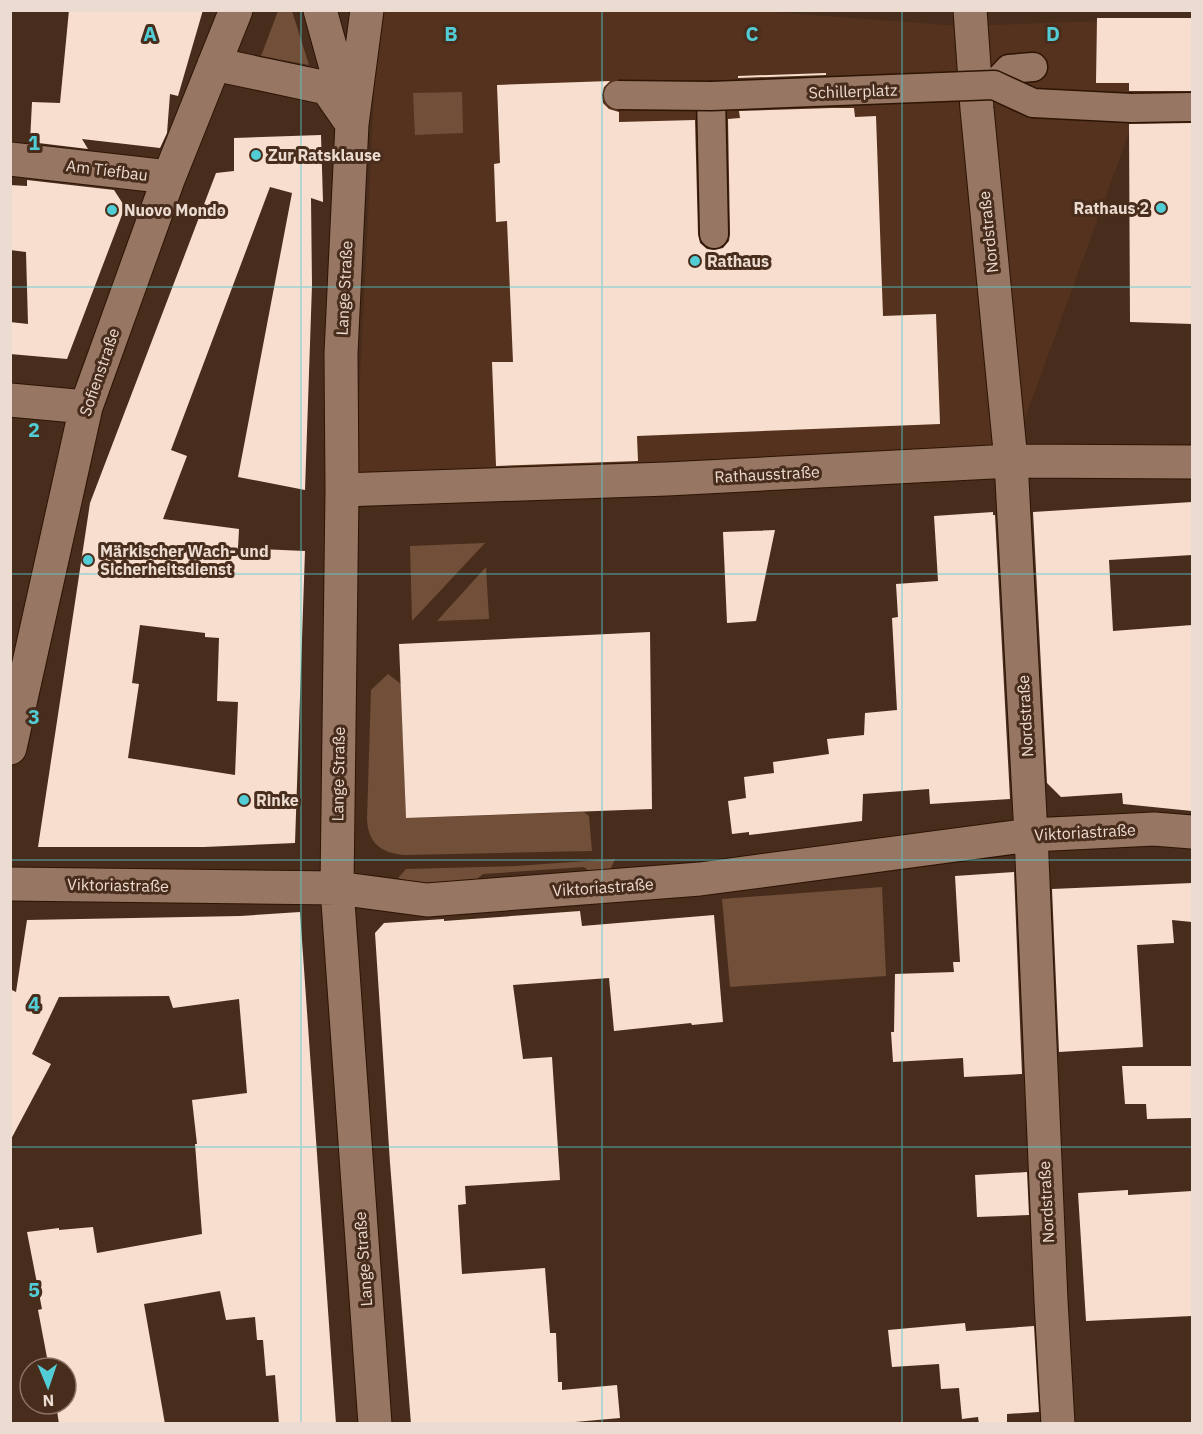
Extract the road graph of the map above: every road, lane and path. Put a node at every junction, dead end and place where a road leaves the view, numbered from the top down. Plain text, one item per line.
1 (236, 10) edge
2 (320, 10) edge
3 (367, 10) edge
4 (970, 10) edge
5 (214, 64) junction
6 (1033, 67) dead end
7 (994, 85) junction
8 (618, 95) dead end
9 (1192, 106) edge
10 (711, 108) junction
11 (352, 124) junction
12 (10, 159) edge
13 (169, 177) junction
14 (714, 234) dead end
15 (10, 400) edge
16 (86, 408) junction
17 (1011, 461) junction
18 (1192, 462) edge
19 (342, 490) junction
20 (10, 748) edge
21 (1192, 832) edge
22 (1031, 835) junction
23 (10, 884) edge
24 (337, 888) junction
25 (375, 1424) edge
26 (1058, 1424) edge

1 - 5 street, Sofienstraße
2 - 11 street, Lange Straße
3 - 11 street, Lange Straße
4 - 17 street, Nordstraße
5 - 11 street
5 - 13 street, Sofienstraße
6 - 7 street
7 - 9 street, Schillerplatz, bridge
7 - 10 street, Schillerplatz, bridge
8 - 10 street, Schillerplatz, bridge
10 - 14 street
11 - 19 street, Lange Straße
12 - 13 street, Am Tiefbau
13 - 16 street, Sofienstraße
15 - 16 street
16 - 20 street, Sofienstraße
17 - 18 street, Rathausstraße
17 - 19 street, Rathausstraße
17 - 22 street, Nordstraße
19 - 24 street, Lange Straße
21 - 22 street, Viktoriastraße
22 - 24 street, Viktoriastraße
22 - 26 street, Nordstraße
23 - 24 street, Viktoriastraße
24 - 25 street, Lange Straße

